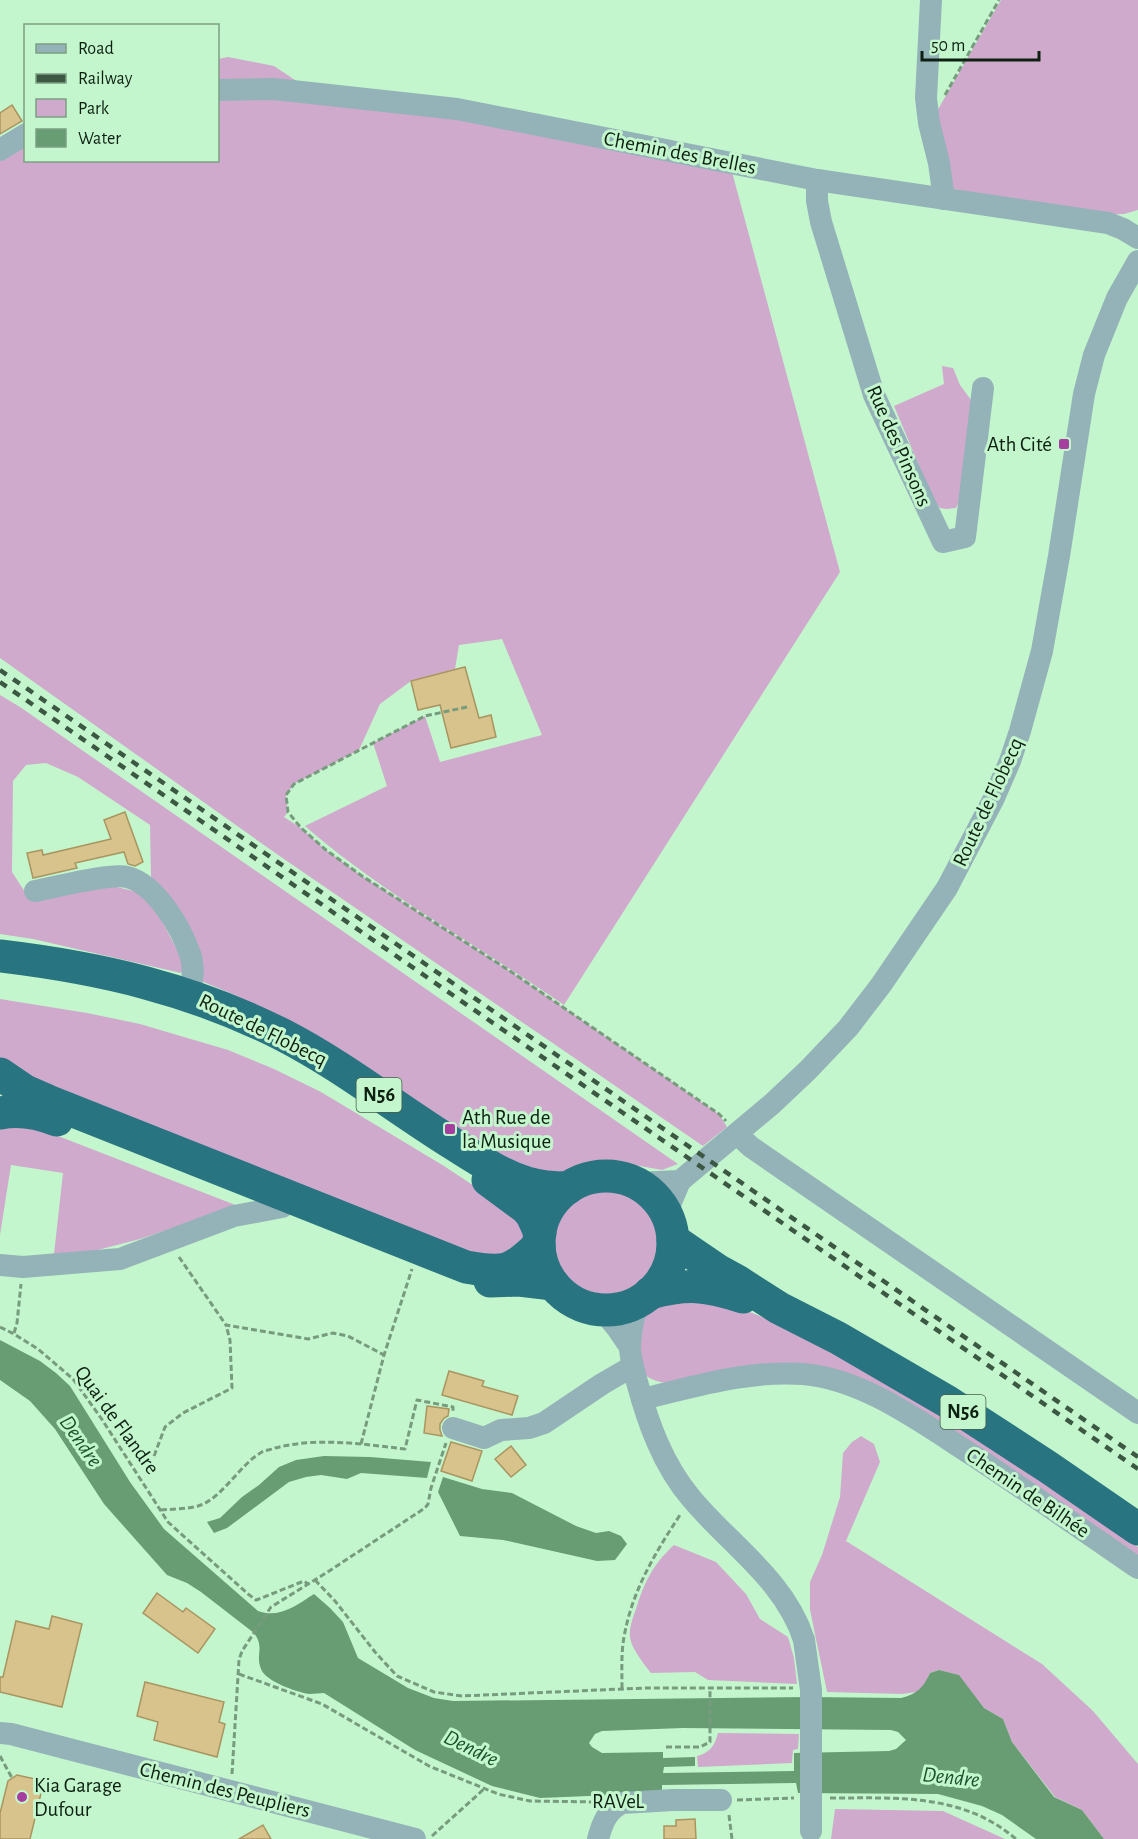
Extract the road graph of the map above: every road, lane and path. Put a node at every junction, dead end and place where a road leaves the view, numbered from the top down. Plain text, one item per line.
1 (931, 0) edge
2 (999, 0) edge
3 (219, 90) edge
4 (929, 123) junction
5 (24, 135) edge
6 (0, 150) edge
7 (817, 180) junction
8 (944, 198) junction
9 (1138, 238) edge
10 (1138, 261) edge
11 (983, 388) dead end
12 (467, 707) dead end
13 (36, 891) dead end
14 (0, 956) edge
15 (0, 978) edge
16 (190, 995) junction
17 (0, 1074) edge
18 (0, 1113) edge
19 (737, 1134) junction
20 (680, 1181) junction
21 (636, 1183) junction
22 (568, 1188) junction
23 (282, 1207) junction
24 (672, 1233) junction
25 (539, 1239) junction
26 (168, 1240) junction
27 (415, 1259) junction
28 (0, 1265) edge
29 (23, 1267) junction
30 (553, 1284) junction
31 (644, 1297) junction
32 (779, 1308) junction
33 (601, 1309) junction
34 (226, 1326) junction
35 (0, 1327) edge
36 (14, 1334) junction
37 (384, 1355) junction
38 (631, 1357) junction
39 (642, 1399) junction
40 (1138, 1413) edge
41 (453, 1428) junction
42 (361, 1444) junction
43 (154, 1456) dead end
44 (691, 1498) junction
45 (161, 1510) junction
46 (1138, 1529) edge
47 (1138, 1568) edge
48 (315, 1580) junction
49 (306, 1586) junction
50 (239, 1674) junction
51 (622, 1688) junction
52 (710, 1688) junction
53 (802, 1688) dead end
54 (0, 1733) edge
55 (666, 1747) dead end
56 (0, 1756) edge
57 (12, 1778) dead end
58 (484, 1789) junction
59 (228, 1791) junction
60 (798, 1798) dead end
61 (820, 1798) dead end
62 (721, 1800) junction
63 (622, 1803) junction
64 (810, 1835) edge
65 (415, 1839) edge
66 (429, 1839) edge
67 (598, 1839) edge
68 (732, 1839) edge
69 (1016, 1839) edge

1 - 4 street
2 - 4 path
3 - 7 street, Chemin des Brelles
4 - 8 street
5 - 6 street
7 - 8 street, Chemin des Brelles
7 - 11 street, Rue des Pinsons
8 - 9 street, Chemin des Brelles
10 - 19 street, Route de Flobecq
12 - 19 path
13 - 16 street
14 - 16 highway, Route de Flobecq / N56
15 - 25 highway, Route de Flobecq / N56
16 - 22 highway, Route de Flobecq / N56
17 - 25 highway
18 - 23 highway
19 - 20 street, Route de Flobecq
19 - 40 street
20 - 21 street
20 - 24 street, Route de Flobecq
21 - 22 highway, N56
21 - 24 highway, N56
22 - 25 highway, N56
23 - 26 street
23 - 27 highway
24 - 31 highway
24 - 32 highway, N56
25 - 30 highway, N56
26 - 29 street
26 - 34 path
27 - 30 highway
27 - 37 path
28 - 29 street
29 - 36 path
30 - 33 highway, N56
31 - 32 highway, N56
31 - 33 highway, N56
31 - 38 street
32 - 46 highway, N56
33 - 38 street
34 - 37 path
34 - 43 path
35 - 36 path, Quai de Flandre
36 - 45 path, Quai de Flandre
37 - 42 path
38 - 39 street
38 - 41 street
39 - 44 street
39 - 47 street, Chemin de Bilhée
41 - 42 path
41 - 48 path
42 - 45 path
44 - 51 path
44 - 64 street, bridge
45 - 49 path, Quai de Flandre
48 - 49 path
48 - 51 path
49 - 50 path
50 - 58 path, RAVeL
50 - 59 path
51 - 52 path
52 - 53 path
52 - 55 path
54 - 59 street, Chemin des Peupliers
56 - 57 path
58 - 63 path, RAVeL
58 - 66 path
59 - 65 street, Chemin des Peupliers
60 - 62 path
61 - 69 path
62 - 63 street, RAVeL
62 - 68 path
63 - 67 street

